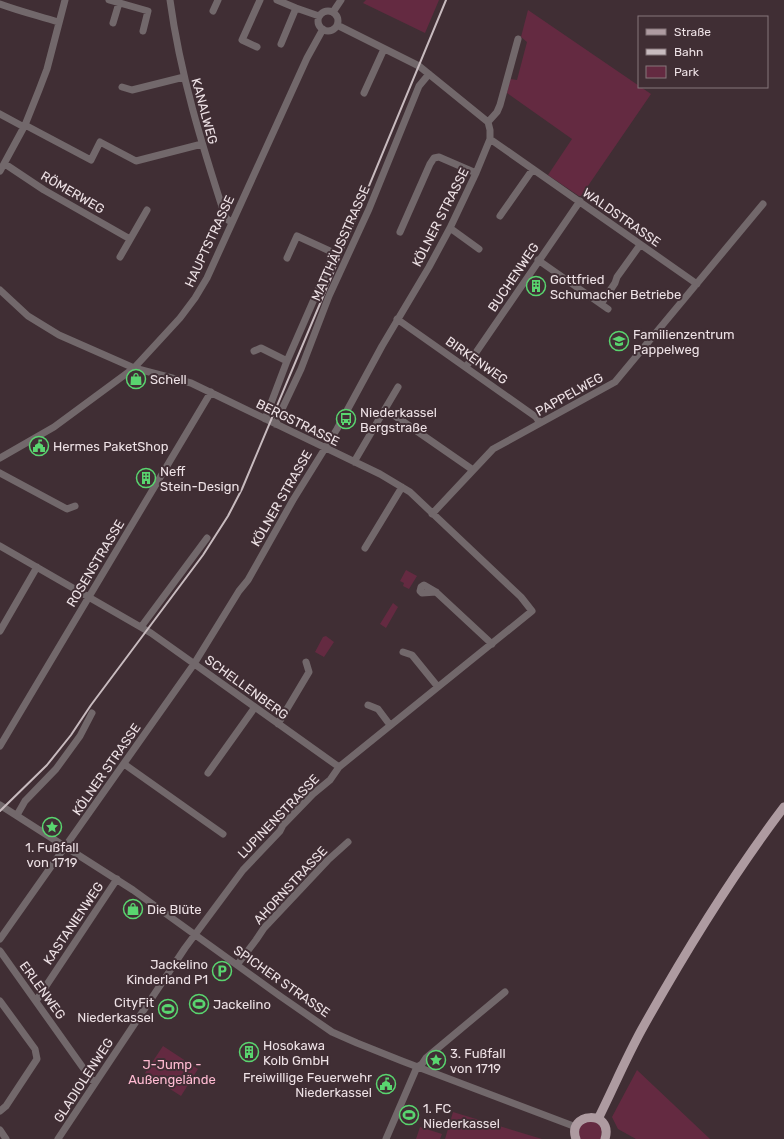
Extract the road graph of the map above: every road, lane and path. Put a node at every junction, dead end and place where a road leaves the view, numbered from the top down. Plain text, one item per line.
1 (65, 0) edge
2 (109, 0) edge
3 (170, 0) edge
4 (218, 0) edge
5 (260, 0) edge
6 (277, 0) edge
7 (341, 0) edge
8 (119, 3) junction
9 (0, 4) edge
10 (296, 8) junction
11 (213, 11) dead end
12 (333, 12) junction
13 (319, 16) junction
14 (58, 22) junction
15 (113, 23) dead end
16 (337, 25) junction
17 (323, 29) junction
18 (143, 31) dead end
19 (518, 39) dead end
20 (281, 44) dead end
21 (257, 47) dead end
22 (384, 49) junction
23 (428, 74) junction
24 (184, 77) junction
25 (122, 87) dead end
26 (364, 93) dead end
27 (0, 114) edge
28 (488, 122) junction
29 (24, 126) junction
30 (490, 139) junction
31 (202, 144) junction
32 (5, 164) junction
33 (533, 169) junction
34 (0, 171) edge
35 (476, 173) junction
36 (580, 201) junction
37 (764, 204) dead end
38 (147, 210) dead end
39 (500, 216) dead end
40 (232, 222) junction
41 (450, 228) junction
42 (400, 232) dead end
43 (130, 239) junction
44 (640, 245) junction
45 (479, 249) dead end
46 (120, 257) dead end
47 (287, 258) dead end
48 (538, 260) junction
49 (697, 284) junction
50 (0, 290) edge
51 (601, 304) junction
52 (608, 309) dead end
53 (397, 319) junction
54 (254, 351) dead end
55 (287, 361) junction
56 (466, 367) junction
57 (134, 368) junction
58 (398, 387) dead end
59 (211, 392) junction
60 (385, 409) junction
61 (265, 418) junction
62 (540, 423) junction
63 (275, 424) junction
64 (325, 448) junction
65 (0, 458) edge
66 (354, 462) junction
67 (473, 470) junction
68 (0, 473) edge
69 (402, 487) junction
70 (75, 506) dead end
71 (432, 514) junction
72 (207, 538) dead end
73 (0, 546) edge
74 (365, 548) dead end
75 (37, 567) junction
76 (436, 592) dead end
77 (89, 597) junction
78 (141, 627) junction
79 (511, 628) joint
80 (0, 631) edge
81 (492, 644) junction
82 (403, 652) dead end
83 (306, 662) dead end
84 (194, 664) junction
85 (438, 687) junction
86 (368, 705) dead end
87 (255, 707) junction
88 (92, 713) dead end
89 (278, 724) junction
90 (390, 725) junction
91 (0, 746) edge
92 (124, 764) junction
93 (339, 767) junction
94 (208, 772) dead end
95 (0, 805) edge
96 (784, 806) edge
97 (17, 815) junction
98 (223, 834) dead end
99 (348, 842) dead end
100 (66, 847) junction
101 (117, 879) junction
102 (195, 935) junction
103 (0, 939) edge
104 (0, 951) edge
105 (236, 965) junction
106 (505, 992) dead end
107 (36, 1000) junction
108 (0, 1001) edge
109 (417, 1067) junction
110 (95, 1082) junction
111 (0, 1111) edge
112 (598, 1119) junction
113 (576, 1127) junction
114 (0, 1130) edge
115 (6, 1139) edge
116 (58, 1139) edge
117 (386, 1139) edge
118 (576, 1139) edge
119 (606, 1139) edge

1 - 14 street
2 - 8 street
3 - 24 street, KANALWEG
4 - 11 street
5 - 21 street
6 - 10 street
7 - 12 street
8 - 15 street
8 - 18 street
9 - 14 street
10 - 13 street
10 - 20 street
12 - 13 street
12 - 16 street
13 - 17 street
14 - 29 street
16 - 17 street
16 - 22 street
17 - 40 street, HAUPTSTRASSE
19 - 28 street
22 - 23 street
22 - 26 street
23 - 28 street
23 - 63 street, MATTHÄUSSTRASSE
24 - 25 street
24 - 31 street, KANALWEG
27 - 29 street
28 - 30 street, KÖLNER STRASSE
29 - 31 street
29 - 32 street
30 - 33 street, WALDSTRASSE
30 - 35 street, KÖLNER STRASSE
31 - 40 street, KANALWEG
32 - 34 street
32 - 43 street, RÖMERWEG
33 - 36 street, WALDSTRASSE
33 - 39 street
35 - 41 street, KÖLNER STRASSE
35 - 42 street
36 - 44 street, WALDSTRASSE
36 - 48 street, BUCHENWEG
37 - 49 street, PAPPELWEG
38 - 43 street
40 - 57 street, HAUPTSTRASSE
41 - 45 street
41 - 53 street, KÖLNER STRASSE
43 - 46 street
44 - 49 street, WALDSTRASSE
44 - 51 street
47 - 55 street
48 - 51 street
48 - 56 street, BUCHENWEG
49 - 62 street, PAPPELWEG
50 - 57 street, BERGSTRASSE
51 - 52 street
53 - 56 street, BIRKENWEG
53 - 64 street, KÖLNER STRASSE
54 - 55 street
55 - 61 street
56 - 62 street, BIRKENWEG
57 - 59 street, BERGSTRASSE
57 - 65 street, HAUPTSTRASSE
58 - 60 street
59 - 61 street, BERGSTRASSE
59 - 77 street, ROSENSTRASSE
60 - 66 street
60 - 67 street
61 - 63 street, BERGSTRASSE
62 - 67 street, PAPPELWEG
63 - 64 street, BERGSTRASSE
64 - 66 street, BERGSTRASSE
64 - 84 street, KÖLNER STRASSE
66 - 69 street, BERGSTRASSE
67 - 71 street, PAPPELWEG
68 - 70 street
69 - 71 street, BERGSTRASSE
69 - 74 street
71 - 79 street, BERGSTRASSE
72 - 78 street
73 - 75 street, SCHELLENBERG
75 - 77 street, SCHELLENBERG
75 - 80 street
76 - 81 street
77 - 78 street, SCHELLENBERG
77 - 91 street, ROSENSTRASSE
78 - 84 street, SCHELLENBERG
79 - 81 street, LUPINENSTRASSE
81 - 85 street, LUPINENSTRASSE
82 - 85 street
83 - 89 street
84 - 87 street, SCHELLENBERG
84 - 92 street, KÖLNER STRASSE
85 - 90 street, LUPINENSTRASSE
86 - 90 street
87 - 89 street, SCHELLENBERG
87 - 94 street
88 - 97 street
89 - 93 street, SCHELLENBERG
90 - 93 street, LUPINENSTRASSE
92 - 98 street
92 - 100 street, KÖLNER STRASSE
93 - 102 street, LUPINENSTRASSE
95 - 97 street, SPICHER STRASSE
96 - 112 main road
97 - 100 street, SPICHER STRASSE
99 - 105 street, AHORNSTRASSE
100 - 101 street, SPICHER STRASSE
100 - 103 street, KÖLNER STRASSE
101 - 102 street, SPICHER STRASSE
101 - 107 street, KASTANIENWEG
102 - 105 street, SPICHER STRASSE
102 - 110 street, GLADIOLENWEG
104 - 107 street, ERLENWEG
105 - 109 street, SPICHER STRASSE
106 - 109 street
107 - 110 street, ERLENWEG
108 - 111 street
109 - 113 street, SPICHER STRASSE
109 - 117 street
110 - 116 street, GLADIOLENWEG
112 - 113 main road
112 - 119 main road
113 - 118 main road
114 - 115 street

